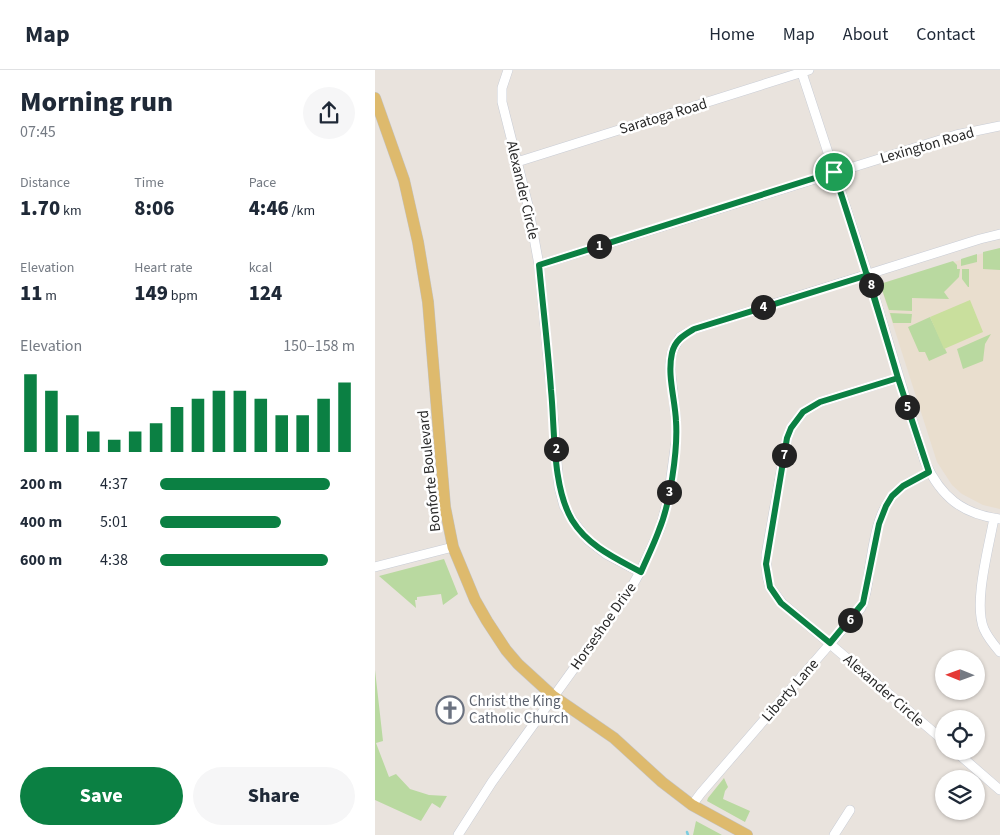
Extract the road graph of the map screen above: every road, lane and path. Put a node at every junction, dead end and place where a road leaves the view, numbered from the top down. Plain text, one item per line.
1 (508, 70) edge
2 (804, 71) edge
3 (375, 98) edge
4 (1000, 126) edge
5 (517, 162) junction
6 (834, 172) junction
7 (1000, 234) edge
8 (539, 265) junction
9 (868, 275) junction
10 (898, 378) junction
11 (929, 472) junction
12 (997, 519) edge
13 (453, 547) junction
14 (375, 567) edge
15 (641, 572) junction
16 (830, 643) junction
17 (1000, 652) edge
18 (553, 696) junction
19 (935, 733) edge
20 (965, 760) edge
21 (1000, 790) edge
22 (693, 806) junction
23 (850, 810) dead end
24 (458, 835) edge
25 (747, 835) edge
26 (834, 835) edge

1 - 5 street, Alexander Circle
2 - 5 street, Saratoga Road
2 - 6 street
3 - 13 main road, Bonforte Boulevard
4 - 6 street, Lexington Road
5 - 8 street, Alexander Circle
6 - 8 street, Lexington Road
6 - 9 street
7 - 9 street, Horseshoe Drive
8 - 15 street, Alexander Circle
9 - 10 street
9 - 15 street, Horseshoe Drive
10 - 11 street
10 - 16 street, Alexander Circle
11 - 12 street
11 - 16 street, Liberty Lane
12 - 17 street
13 - 14 street
13 - 18 main road, Bonforte Boulevard
15 - 18 street, Horseshoe Drive
16 - 19 street, Alexander Circle
16 - 22 street, Liberty Lane
18 - 22 main road, Bonforte Boulevard
18 - 24 street, Horseshoe Drive
20 - 21 street
22 - 25 main road, Bonforte Boulevard
23 - 26 street

